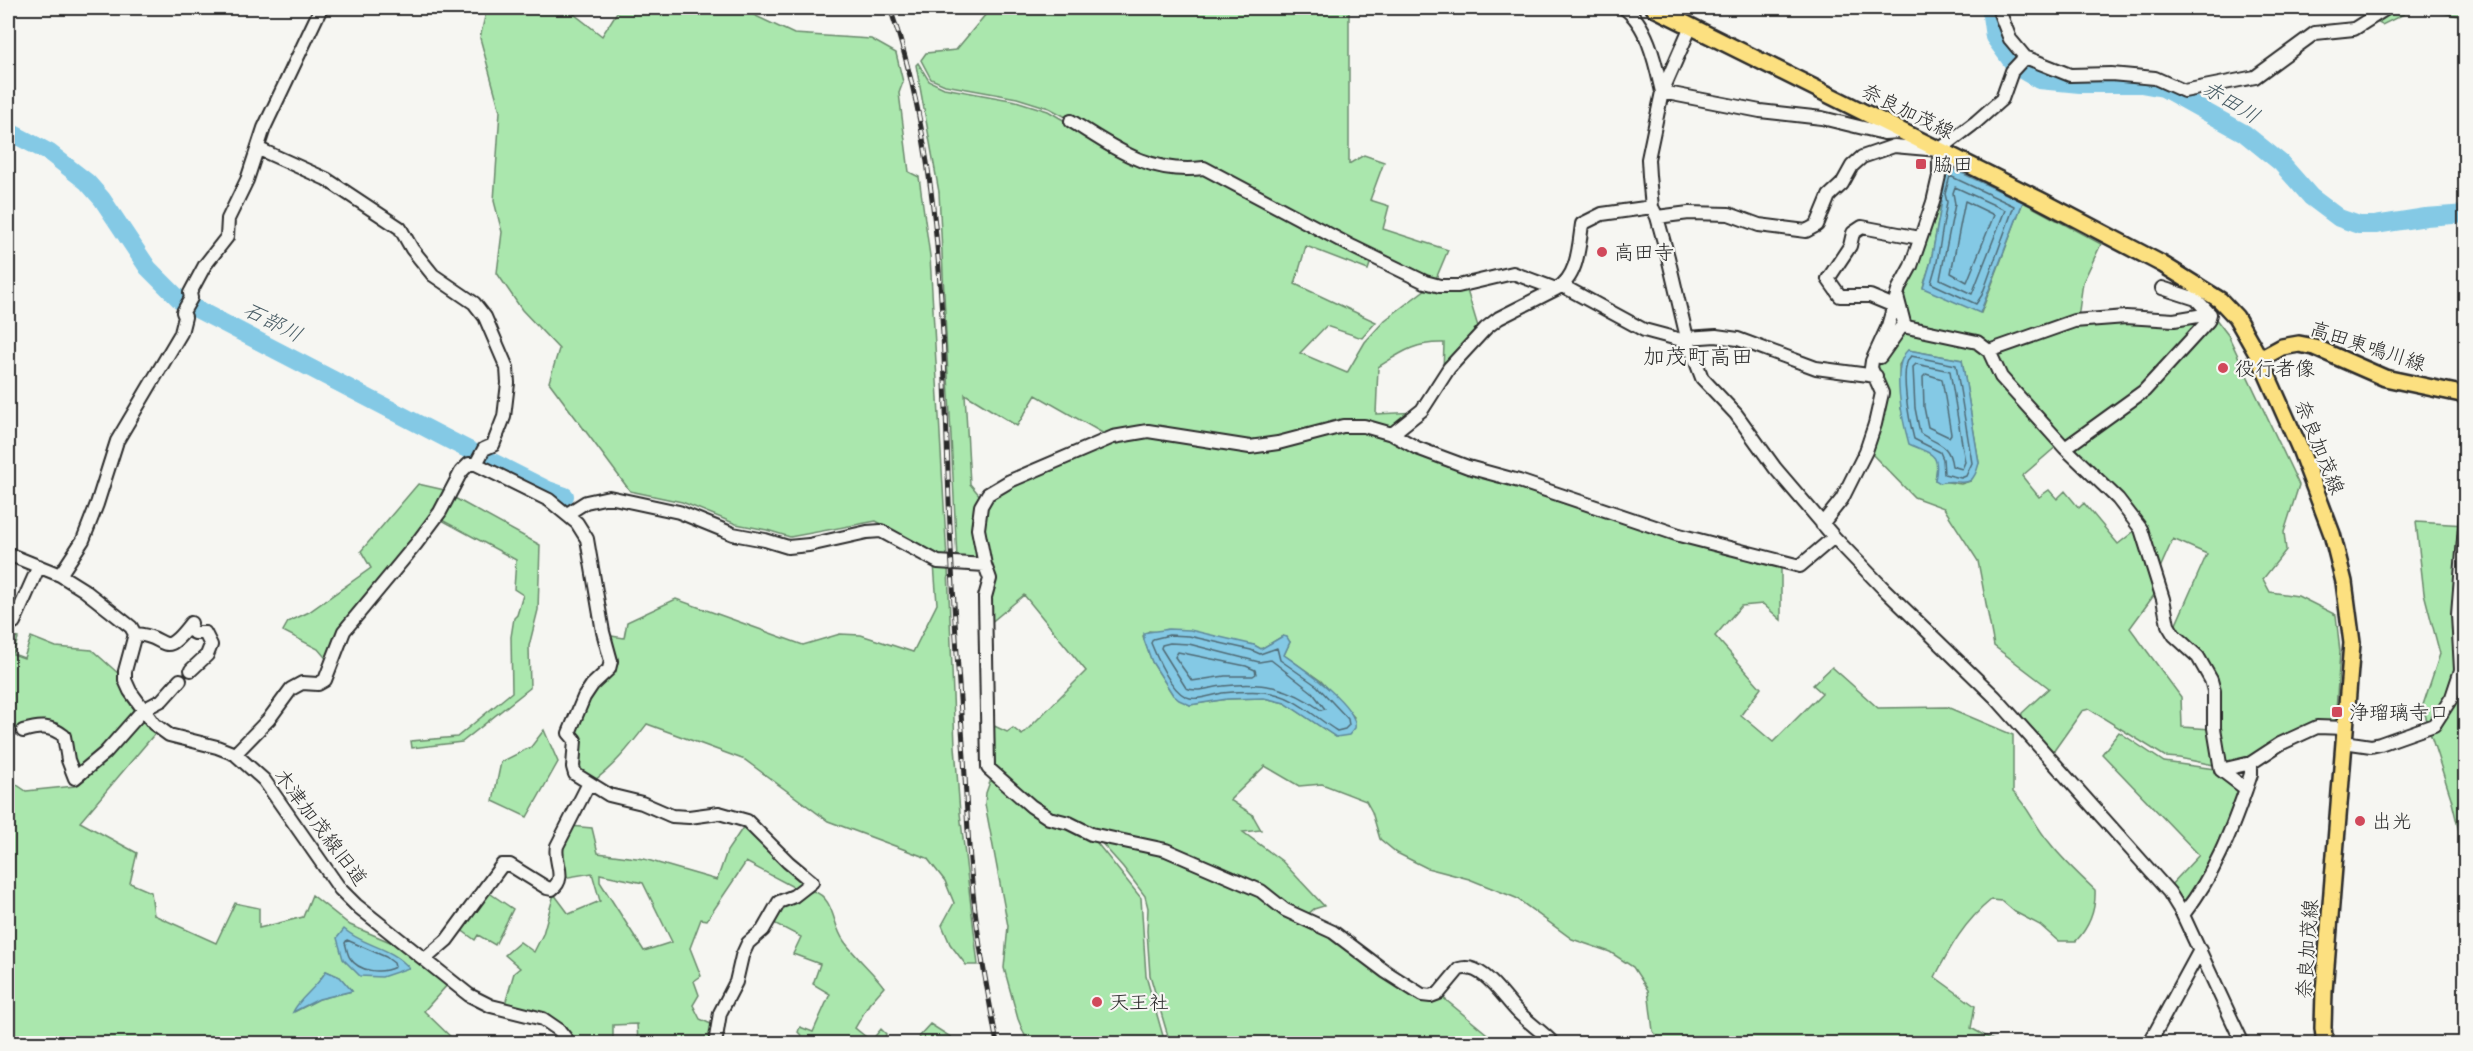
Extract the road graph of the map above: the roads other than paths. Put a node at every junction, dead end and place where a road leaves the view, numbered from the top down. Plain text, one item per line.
1 (321, 8) edge
2 (1624, 8) edge
3 (1654, 8) edge
4 (1998, 8) edge
5 (2387, 8) edge
6 (1691, 26) junction
7 (2025, 57) junction
8 (1662, 93) junction
9 (1071, 121) dead end
10 (1900, 132) junction
11 (259, 149) junction
12 (1939, 150) junction
13 (1655, 212) junction
14 (1920, 238) junction
15 (1559, 288) junction
16 (2162, 288) dead end
17 (2197, 292) junction
18 (1895, 301) junction
19 (2210, 314) junction
20 (1904, 323) junction
21 (1688, 340) junction
22 (1989, 351) junction
23 (2260, 359) junction
24 (1874, 372) junction
25 (2466, 395) edge
26 (1392, 434) junction
27 (2065, 448) junction
28 (477, 463) junction
29 (2466, 513) edge
30 (567, 514) junction
31 (1822, 524) junction
32 (1834, 537) junction
33 (8, 554) edge
34 (985, 565) junction
35 (39, 566) junction
36 (60, 575) junction
37 (14, 622) dead end
38 (135, 634) junction
39 (191, 670) dead end
40 (180, 680) dead end
41 (143, 710) junction
42 (24, 731) dead end
43 (2345, 735) junction
44 (235, 754) junction
45 (2251, 763) junction
46 (2221, 770) junction
47 (589, 783) junction
48 (2246, 789) junction
49 (2182, 913) junction
50 (2200, 950) junction
51 (425, 959) junction
52 (570, 1044) edge
53 (715, 1044) edge
54 (1554, 1044) edge
55 (2149, 1044) edge
56 (2243, 1044) edge
57 (2325, 1044) edge

1 - 11 street
2 - 8 street
3 - 6 main road, 奈良加茂線
4 - 7 street
5 - 7 street
6 - 8 street
6 - 10 main road, 奈良加茂線
7 - 12 street
8 - 10 street
8 - 13 street
9 - 15 street
10 - 12 main road, 奈良加茂線
11 - 28 street
11 - 36 street
12 - 13 street
12 - 14 street
12 - 17 main road, 奈良加茂線
13 - 15 street
13 - 21 street
14 - 18 street
14 - 18 street
15 - 21 street
15 - 26 street
16 - 17 street
17 - 19 street
17 - 23 main road, 奈良加茂線
18 - 20 street
18 - 24 street
19 - 22 street
19 - 27 street
20 - 22 street
20 - 24 street
21 - 24 street
21 - 31 street
22 - 27 street
23 - 25 main road, 高田東鳴川線
23 - 43 main road, 奈良加茂線
24 - 31 street
26 - 32 street
26 - 34 street
27 - 46 street
28 - 30 street
28 - 44 street
29 - 43 street
30 - 34 street
30 - 47 street
31 - 32 street
32 - 49 street
33 - 35 street
34 - 54 street
35 - 36 street
35 - 37 street
36 - 38 street
38 - 39 street
38 - 41 street, 木津加茂線旧道
40 - 41 street
41 - 42 street
41 - 44 street, 木津加茂線旧道
43 - 45 street
43 - 57 main road, 奈良加茂線
44 - 51 street, 木津加茂線旧道
45 - 46 street
45 - 48 street
46 - 48 street
47 - 51 street
47 - 53 street
48 - 49 street
49 - 50 street
50 - 55 street
50 - 56 street
51 - 52 street, 木津加茂線旧道

